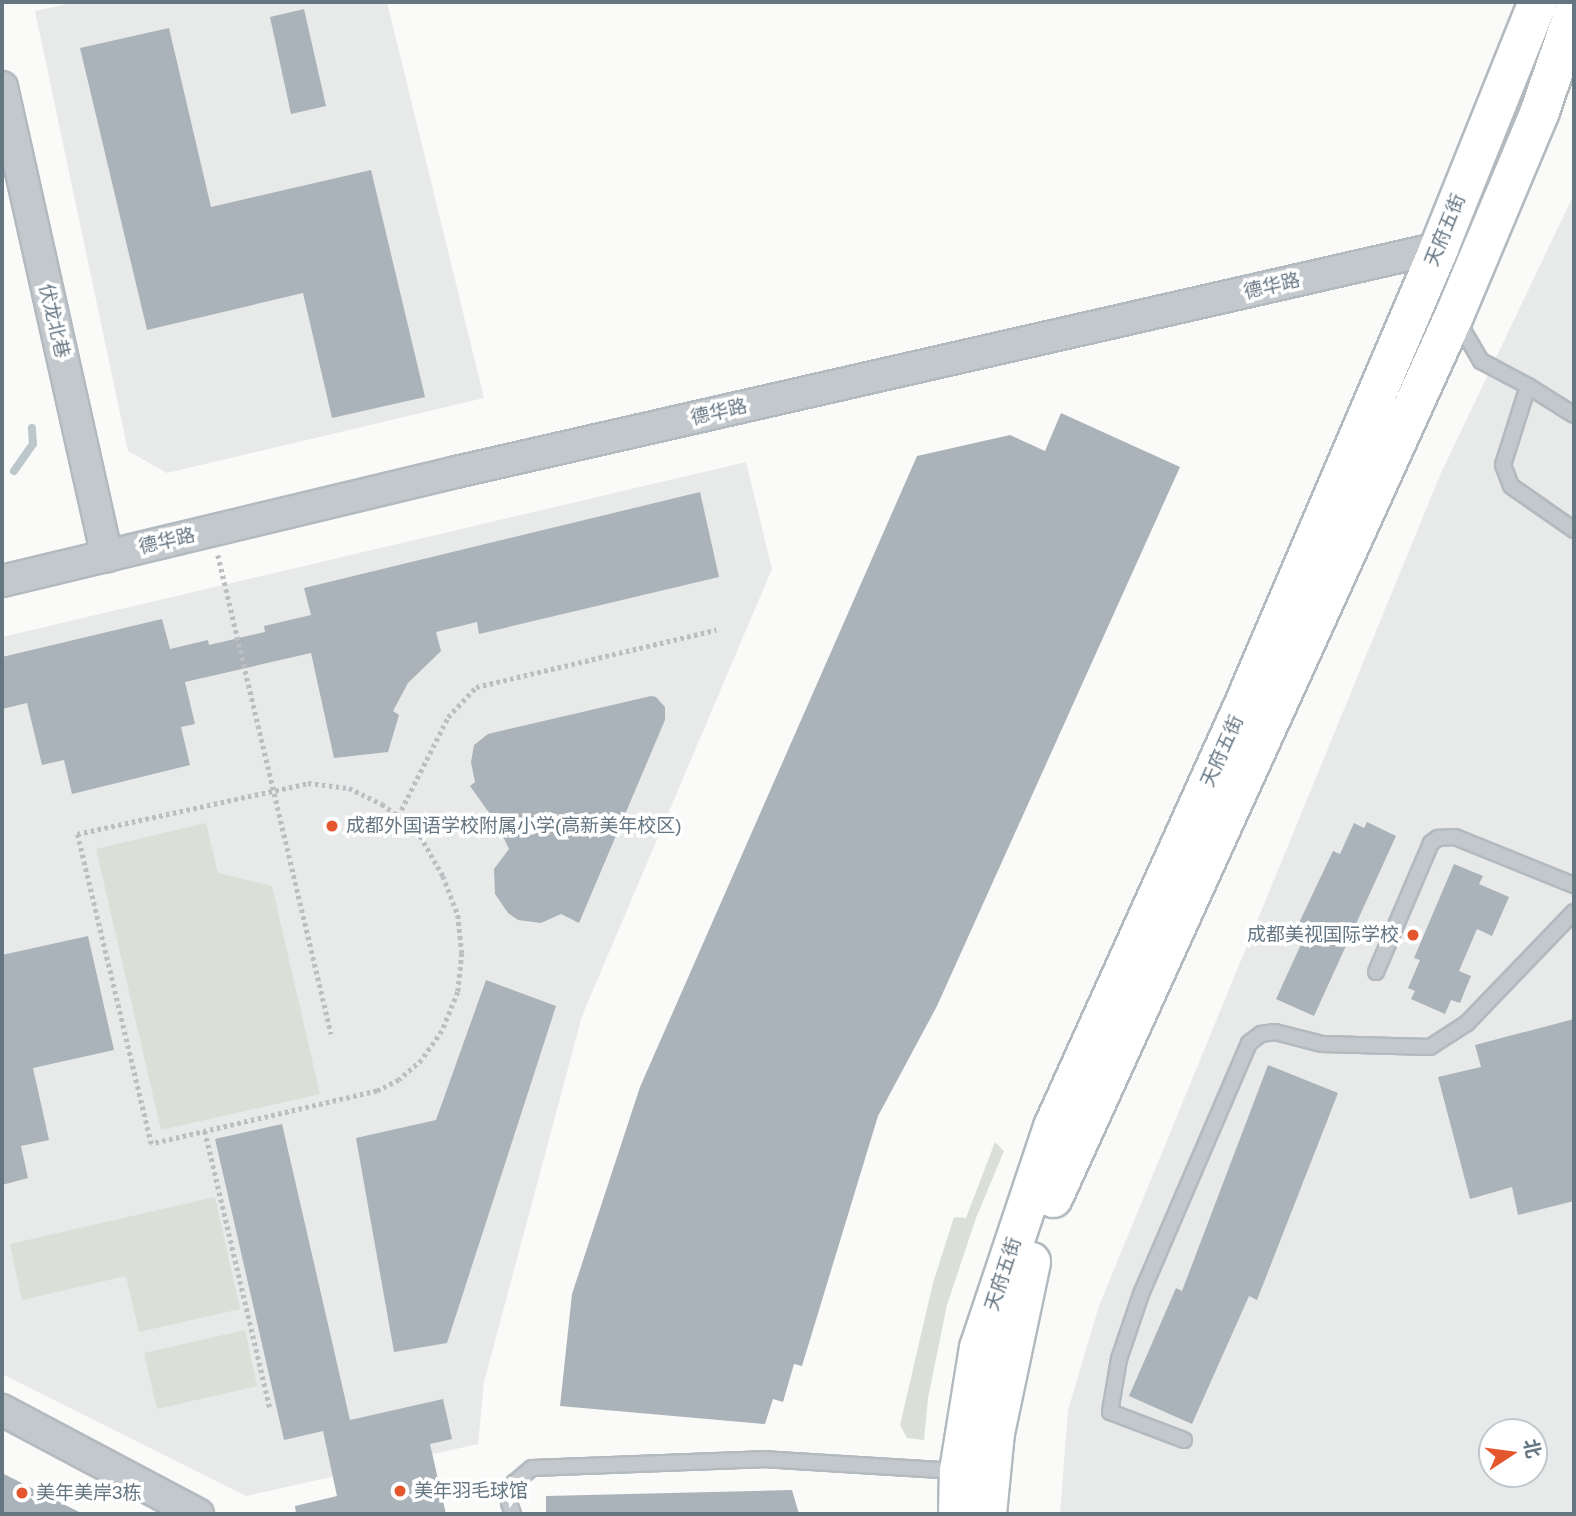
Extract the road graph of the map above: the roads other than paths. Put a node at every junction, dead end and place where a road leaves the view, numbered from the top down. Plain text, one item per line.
1 (1538, 2) edge
2 (1574, 13) edge
3 (2, 87) edge
4 (1439, 248) junction
5 (1454, 316) junction
6 (1528, 386) junction
7 (1574, 415) edge
8 (1574, 530) edge
9 (107, 556) junction
10 (2, 581) edge
11 (1574, 885) edge
12 (1574, 912) edge
13 (1376, 972) dead end
14 (2, 1410) edge
15 (1184, 1440) dead end
16 (959, 1471) junction
17 (198, 1514) edge
18 (513, 1514) edge
19 (958, 1514) edge
20 (987, 1514) edge

1 - 4 street, 天府五街
2 - 5 street, 天府五街
3 - 9 street, 伏龙北巷
4 - 9 street, 德华路
4 - 16 street, 天府五街
5 - 6 lane
5 - 20 street, 天府五街
6 - 7 lane
6 - 8 lane
9 - 10 street, 德华路
11 - 13 lane
12 - 15 lane
14 - 17 street
16 - 18 lane
16 - 19 street, 天府五街

